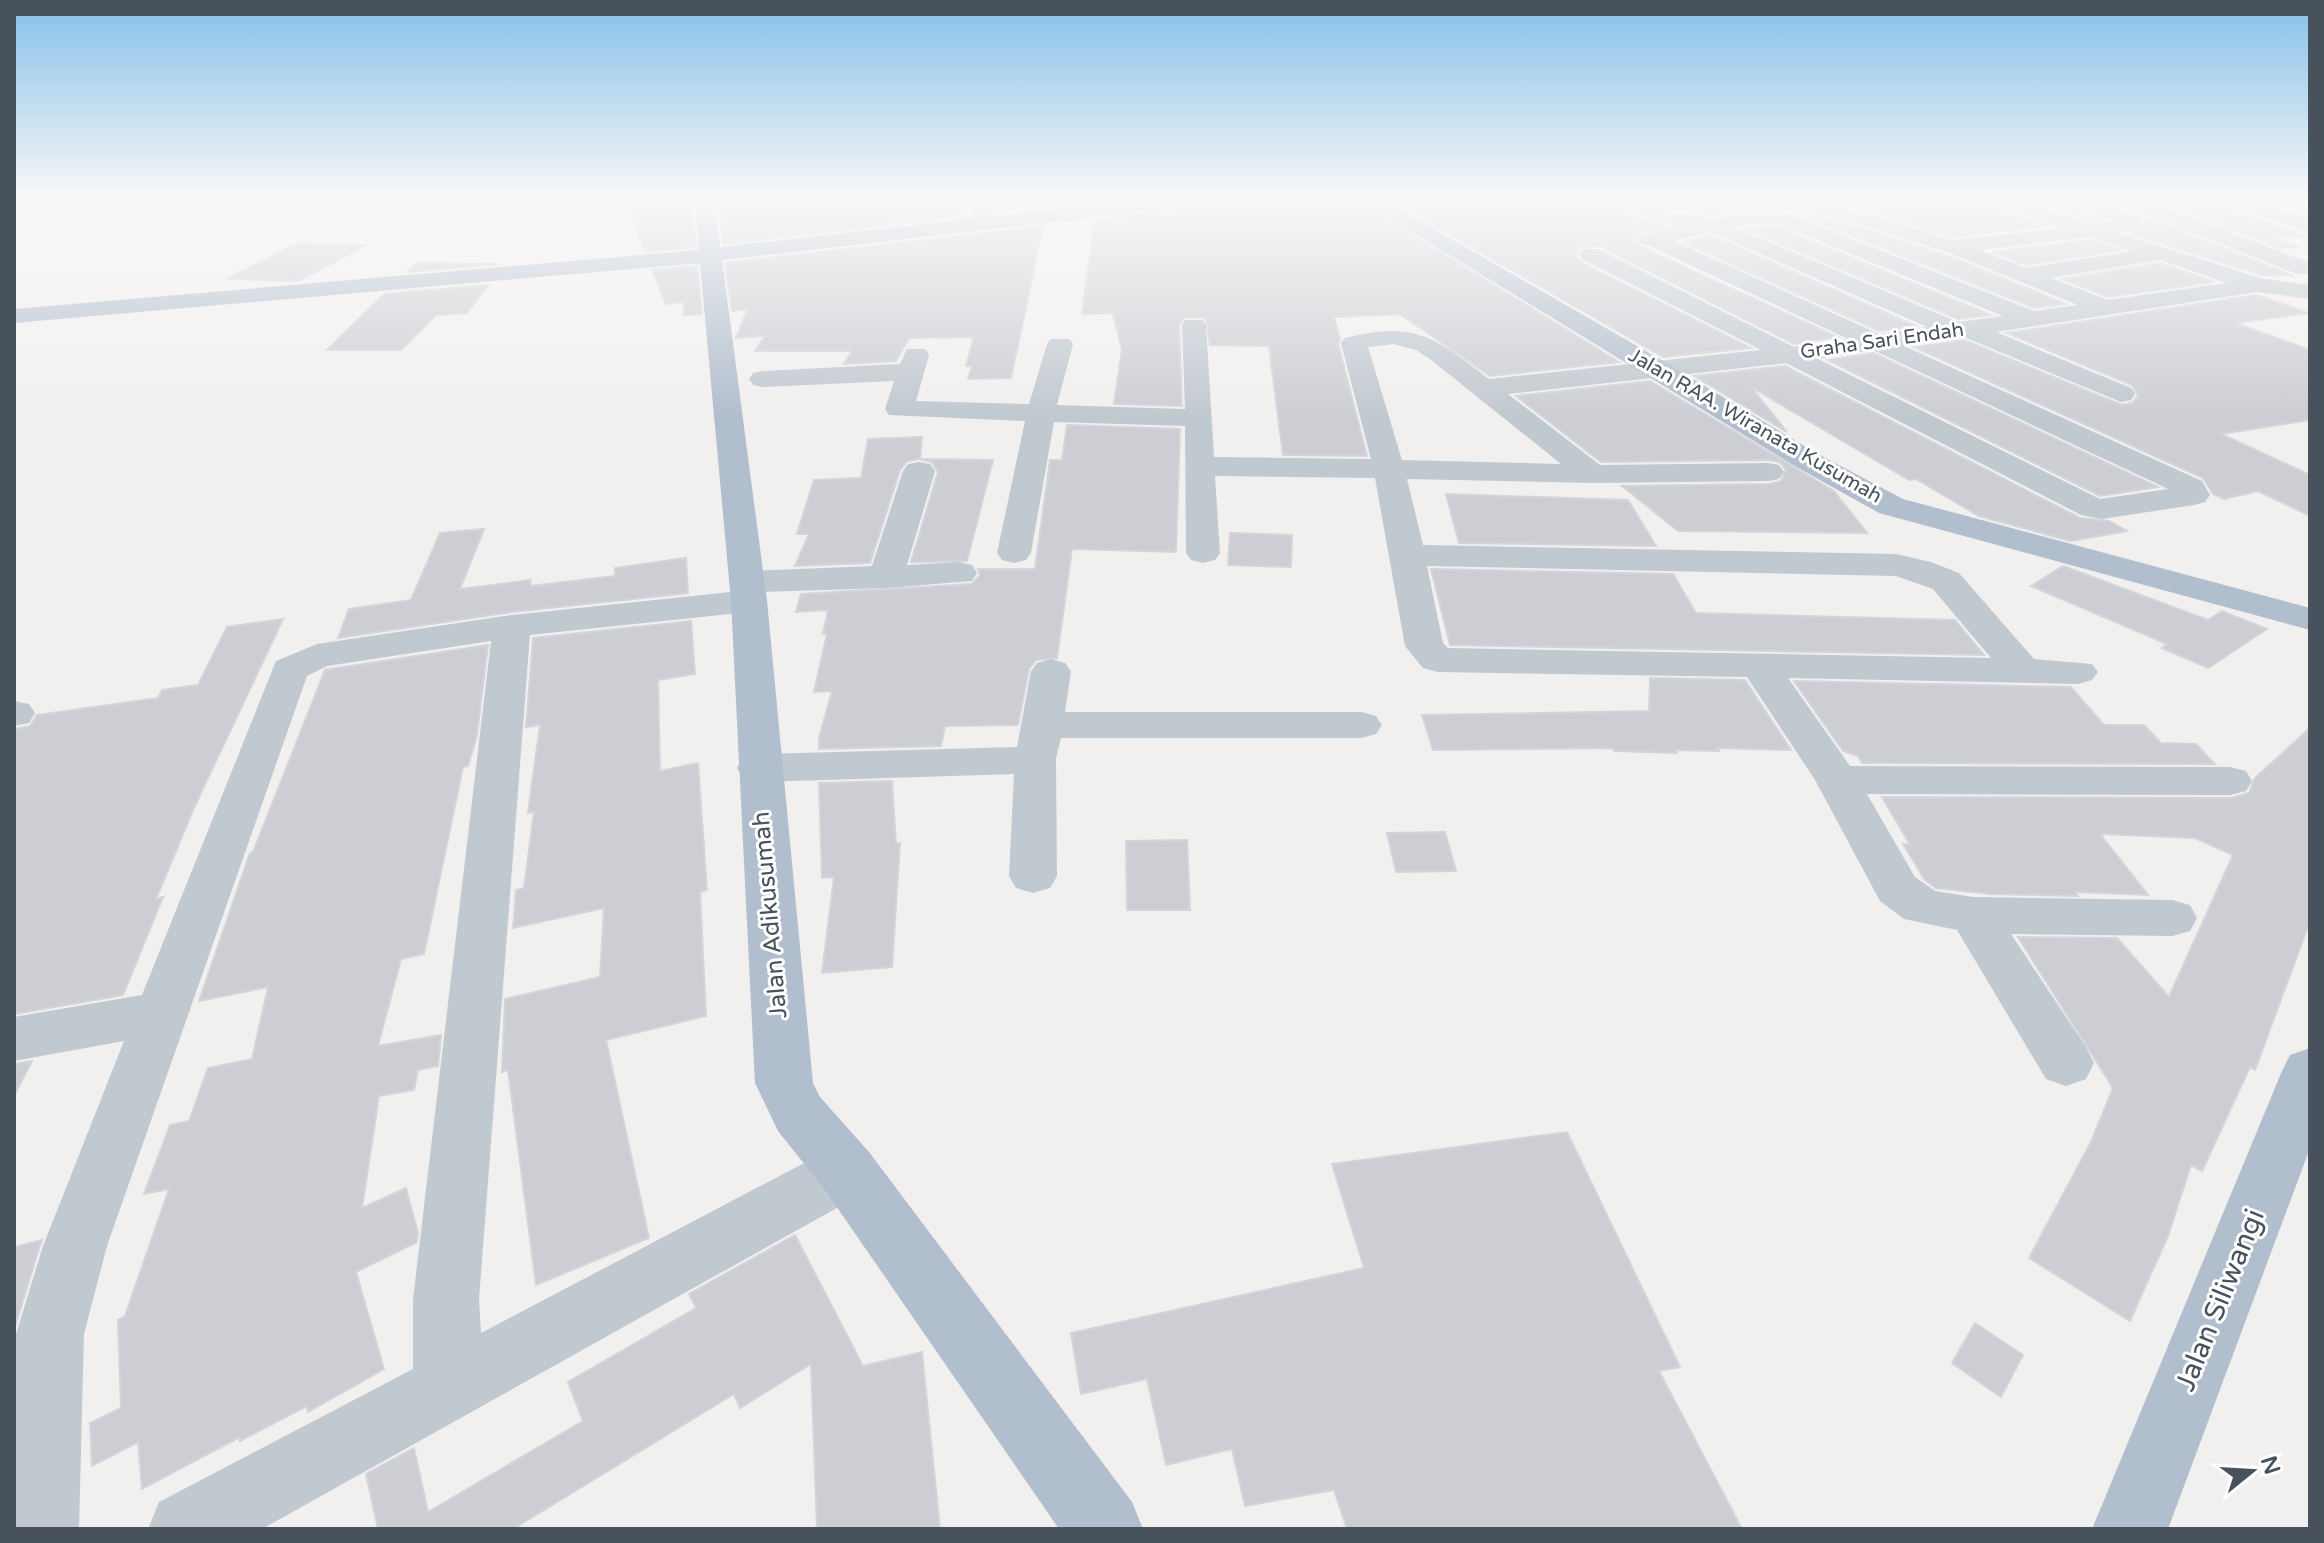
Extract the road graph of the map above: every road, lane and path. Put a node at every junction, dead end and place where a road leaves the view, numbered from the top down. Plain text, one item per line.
1 (528, 271) edge
2 (713, 271) edge
3 (1488, 271) edge
4 (1625, 271) edge
5 (1722, 271) edge
6 (1836, 271) edge
7 (1912, 271) edge
8 (2012, 271) edge
9 (2048, 271) edge
10 (2205, 271) edge
11 (2287, 271) edge
12 (2022, 275) junction
13 (2307, 280) edge
14 (2260, 297) junction
15 (2102, 306) junction
16 (14, 316) edge
17 (2034, 320) junction
18 (1194, 325) dead end
19 (1962, 330) junction
20 (1878, 343) junction
21 (1060, 344) dead end
22 (1791, 355) junction
23 (1660, 370) junction
24 (763, 379) dead end
25 (1483, 388) junction
26 (2121, 394) dead end
27 (1041, 413) junction
28 (1200, 418) junction
29 (1199, 466) junction
30 (1389, 469) junction
31 (919, 471) dead end
32 (1768, 472) dead end
33 (1593, 474) junction
34 (1014, 553) dead end
35 (1203, 553) dead end
36 (1408, 555) junction
37 (959, 573) dead end
38 (886, 577) junction
39 (748, 592) junction
40 (2310, 619) edge
41 (512, 626) junction
42 (1759, 665) junction
43 (2023, 670) junction
44 (1051, 671) dead end
45 (2078, 672) dead end
46 (1361, 725) dead end
47 (1040, 743) junction
48 (759, 768) junction
49 (1837, 780) junction
50 (2230, 781) dead end
51 (1033, 876) dead end
52 (1973, 915) junction
53 (2172, 918) dead end
54 (164, 1012) junction
55 (14, 1039) edge
56 (2066, 1063) dead end
57 (2310, 1071) edge
58 (847, 1171) junction
59 (32, 1339) edge
60 (448, 1388) junction
61 (41, 1529) edge
62 (186, 1529) edge
63 (1105, 1529) edge
64 (2130, 1529) edge

1 - 16 main road
2 - 39 main road, Jalan Adikusumah
3 - 23 main road, Jalan RAA. Wiranata Kusumah
4 - 22 street
5 - 20 street
6 - 19 street
7 - 17 street
8 - 12 street
9 - 12 street
10 - 14 street
11 - 13 street
12 - 15 street
13 - 14 street
14 - 15 street, Graha Sari Endah
15 - 17 street, Graha Sari Endah
17 - 19 street, Graha Sari Endah
18 - 28 street
19 - 20 street, Graha Sari Endah
19 - 26 street
20 - 22 street, Graha Sari Endah
20 - 22 street
21 - 27 street
22 - 23 street, Graha Sari Endah
23 - 25 street, Graha Sari Endah
23 - 40 main road, Jalan RAA. Wiranata Kusumah
24 - 27 street
25 - 30 street
25 - 33 street
27 - 28 street
27 - 34 street
28 - 29 street
29 - 30 street
29 - 35 street
30 - 33 street
30 - 36 street
31 - 38 street
32 - 33 street
36 - 42 street
36 - 43 street
37 - 38 street
38 - 39 street
39 - 41 street
39 - 48 main road, Jalan Adikusumah
41 - 54 street
41 - 60 street
42 - 43 street
42 - 49 street
43 - 45 street
44 - 47 street
46 - 47 street
47 - 48 street
47 - 51 street
48 - 58 main road, Jalan Adikusumah
49 - 50 street
49 - 52 street
52 - 53 street
52 - 56 street
54 - 55 street
54 - 59 street
57 - 64 main road, Jalan Siliwangi
58 - 60 street
58 - 63 main road, Jalan Adikusumah
59 - 61 street
60 - 62 street

